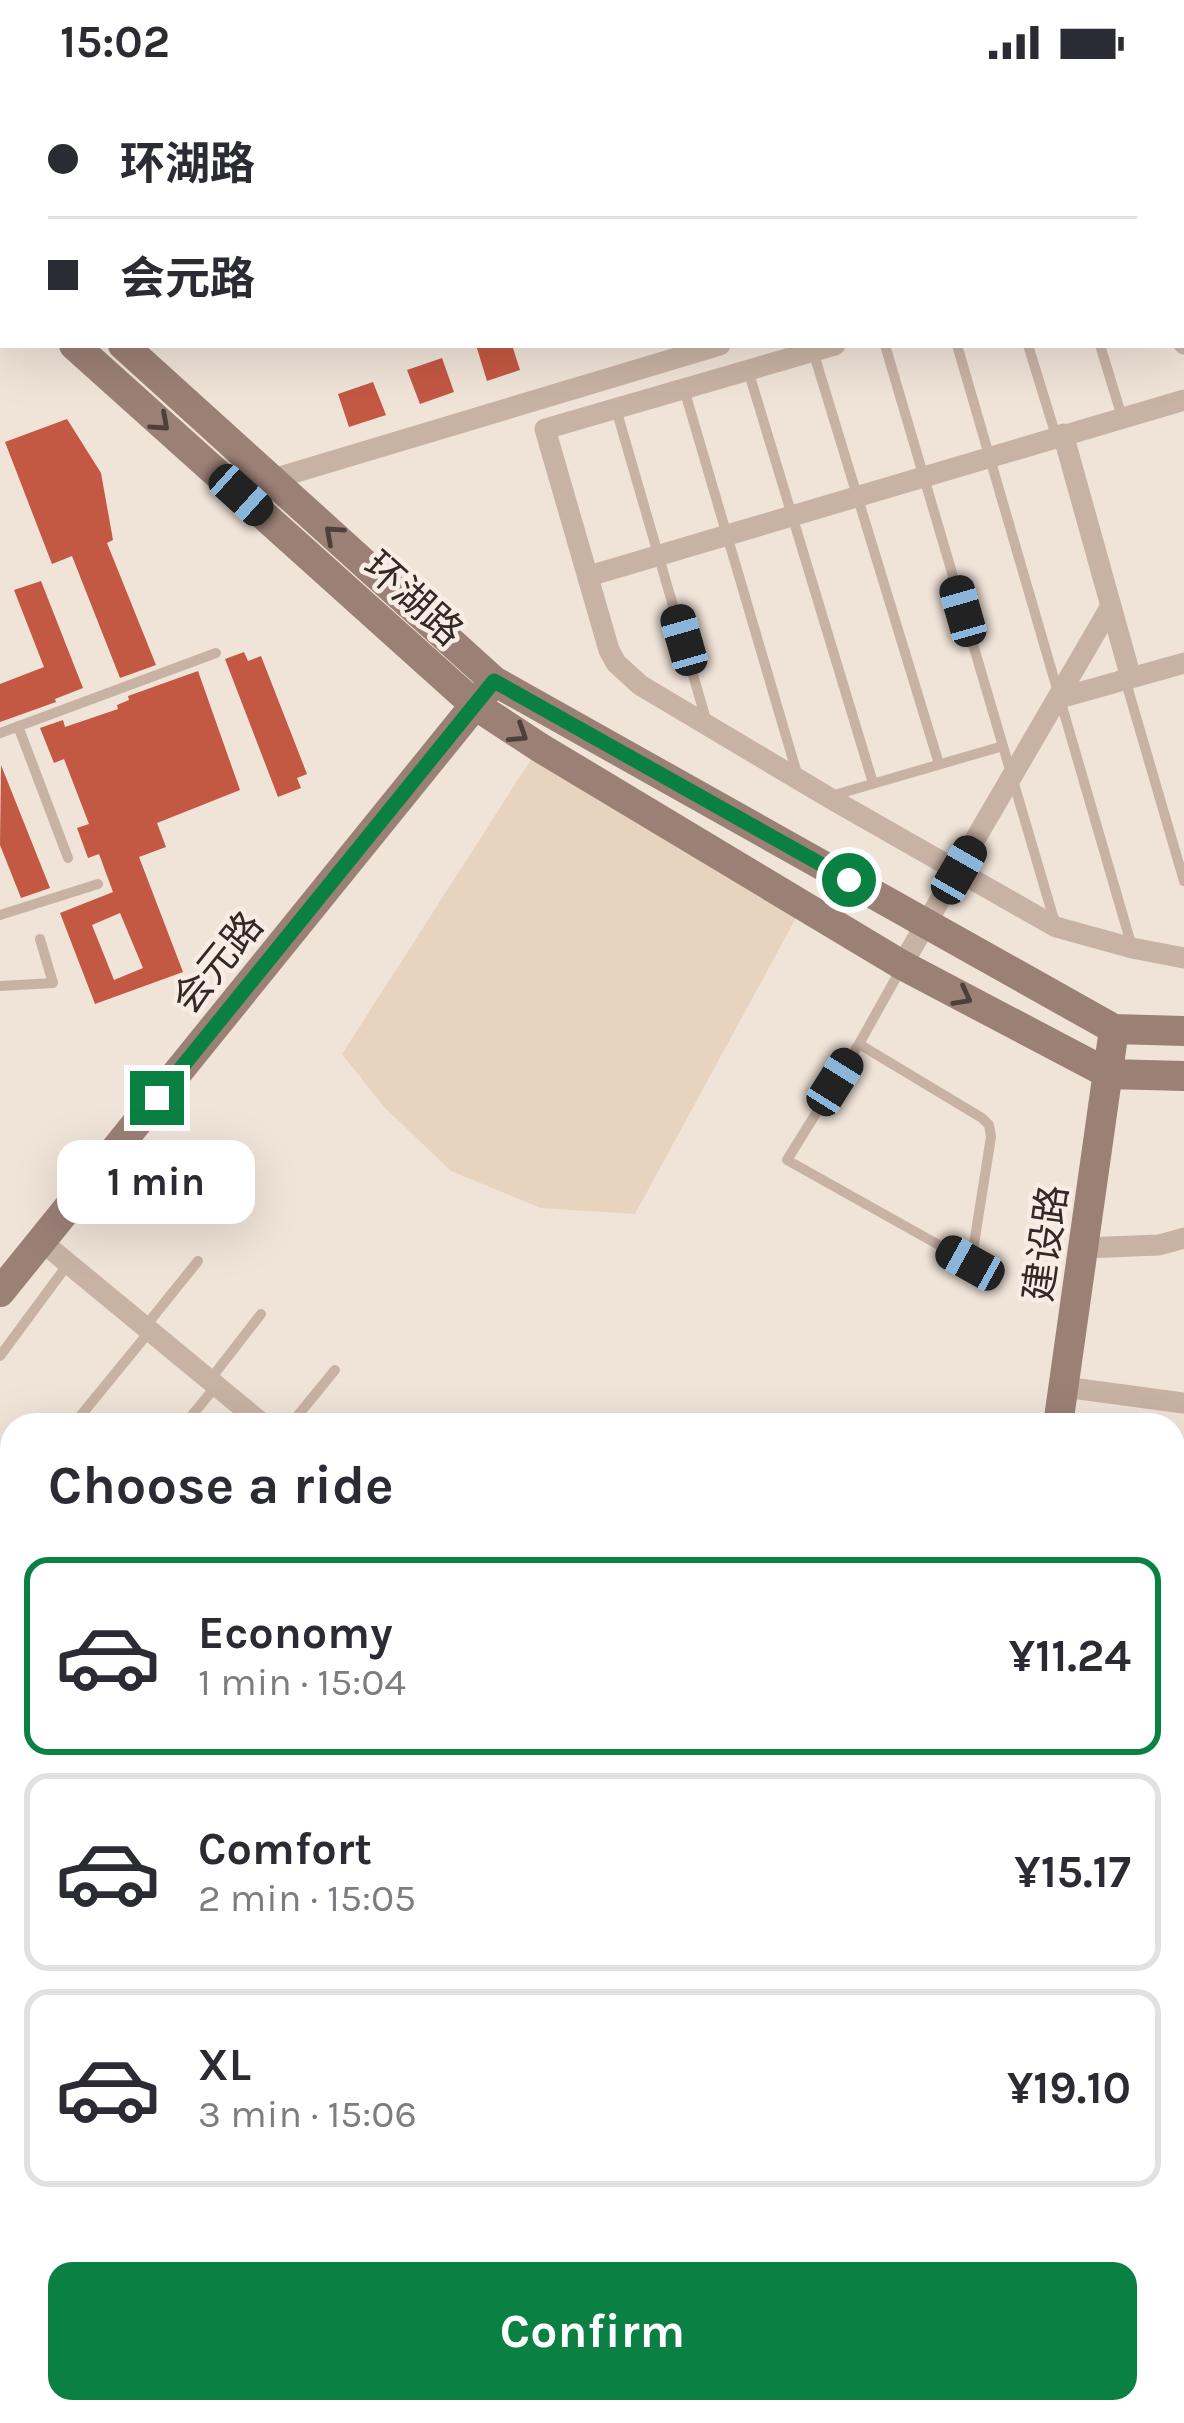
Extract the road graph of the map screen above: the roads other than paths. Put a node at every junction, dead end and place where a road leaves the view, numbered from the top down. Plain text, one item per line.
1 (78, 348) edge
2 (126, 348) edge
3 (710, 348) edge
4 (824, 348) edge
5 (886, 348) edge
6 (957, 348) edge
7 (1029, 348) edge
8 (1101, 348) edge
9 (748, 370) junction
10 (684, 389) junction
11 (1184, 400) edge
12 (616, 409) junction
13 (1122, 417) junction
14 (1060, 435) junction
15 (989, 456) junction
16 (924, 476) junction
17 (273, 479) junction
18 (857, 496) junction
19 (792, 515) junction
20 (728, 534) junction
21 (660, 554) junction
22 (589, 576) junction
23 (1112, 606) junction
24 (216, 653) dead end
25 (1184, 663) edge
26 (1128, 678) junction
27 (485, 693) junction
28 (1060, 698) junction
29 (708, 726) junction
30 (19, 727) junction
31 (0, 733) edge
32 (1003, 746) junction
33 (939, 764) junction
34 (1012, 779) junction
35 (799, 780) junction
36 (873, 783) junction
37 (828, 797) junction
38 (68, 858) dead end
39 (959, 870) junction
40 (1184, 881) edge
41 (98, 884) dead end
42 (0, 915) edge
43 (927, 924) junction
44 (1056, 927) junction
45 (40, 939) dead end
46 (1132, 948) junction
47 (1184, 958) edge
48 (902, 965) junction
49 (0, 986) edge
50 (1114, 1029) junction
51 (1184, 1031) edge
52 (859, 1044) junction
53 (1109, 1073) junction
54 (1184, 1076) edge
55 (1184, 1238) edge
56 (41, 1241) junction
57 (1083, 1248) junction
58 (198, 1261) dead end
59 (68, 1264) junction
60 (0, 1292) edge
61 (261, 1314) dead end
62 (147, 1330) junction
63 (0, 1356) edge
64 (335, 1370) dead end
65 (213, 1384) junction
66 (1064, 1387) junction
67 (1184, 1402) edge
68 (83, 1413) edge
69 (192, 1413) edge
70 (249, 1413) edge
71 (300, 1413) edge
72 (1060, 1413) edge

1 -> 27 main road, 环湖路
2 - 17 main road, 环湖路
3 - 17 street
4 - 9 street
4 - 18 lane
5 - 16 lane
6 - 15 lane
7 - 14 lane
8 - 13 lane
9 - 10 street
9 - 19 lane
10 - 12 street
10 - 20 lane
11 - 13 street
12 - 21 lane
12 - 22 street
13 - 14 street
14 - 15 street
14 - 23 street
15 - 16 street
15 - 28 lane
16 - 18 street
16 - 32 lane
27 -> 17 main road, 环湖路
18 - 19 street
18 - 33 lane
19 - 20 street
19 - 36 lane
20 - 21 street
20 - 35 lane
21 - 22 street
21 - 29 lane
22 - 29 street
23 - 26 street
23 - 28 street
24 - 30 lane
25 - 26 street
26 - 28 street
26 - 40 lane
27 - 43 main road, 环湖路
27 -> 48 main road, 环湖路
27 - 56 main road, 会元路
28 - 34 street
28 - 46 lane
29 - 35 street
30 - 31 lane
30 - 38 lane
32 - 33 lane
32 - 34 lane
33 - 36 lane
34 - 39 street
34 - 44 lane
35 - 37 street
36 - 37 lane
37 - 39 street
39 - 43 street
39 - 44 street
41 - 42 lane
43 - 48 street
43 - 50 main road, 环湖路
44 - 46 street
45 - 49 lane
46 - 47 street
48 - 52 lane
48 -> 53 main road, 环湖路
50 - 51 main road, 环湖路
50 - 53 main road, 建设路
52 - 52 lane
53 - 54 main road, 环湖路
53 - 57 main road, 建设路
55 - 57 street
56 - 59 street
56 - 60 main road, 会元路
57 - 66 main road, 建设路
58 - 62 lane
59 - 62 street
59 - 63 lane
61 - 65 lane
62 - 65 street
62 - 68 lane
64 - 71 lane
65 - 69 lane
65 - 70 street
66 - 67 street
66 - 72 main road, 建设路

